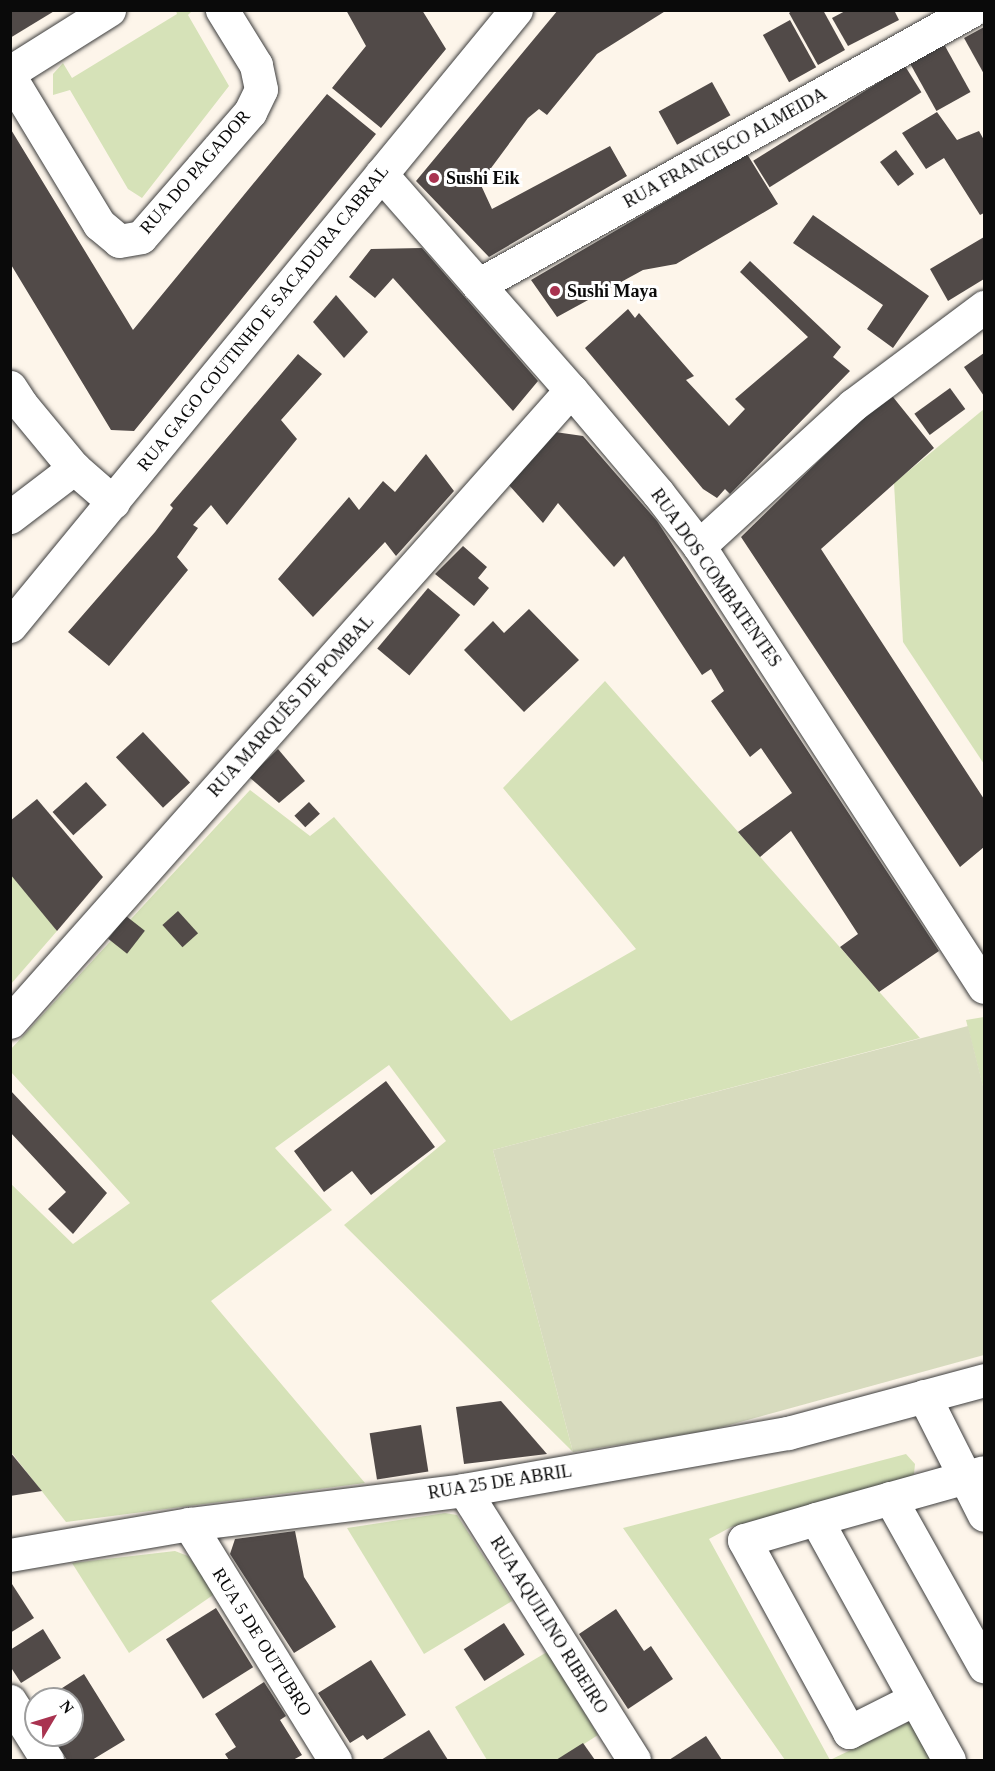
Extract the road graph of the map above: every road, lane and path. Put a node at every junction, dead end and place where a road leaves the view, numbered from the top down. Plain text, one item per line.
1 (109, 10) edge
2 (222, 10) edge
3 (516, 10) edge
4 (972, 10) edge
5 (10, 72) edge
6 (10, 77) edge
7 (381, 174) junction
8 (478, 285) junction
9 (984, 307) edge
10 (10, 387) edge
11 (571, 390) junction
12 (74, 468) junction
13 (113, 502) junction
14 (10, 517) edge
15 (699, 546) junction
16 (10, 626) edge
17 (984, 987) edge
18 (10, 1022) edge
19 (984, 1380) edge
20 (924, 1396) junction
21 (974, 1475) edge
22 (464, 1490) junction
23 (890, 1498) junction
24 (984, 1515) edge
25 (816, 1519) junction
26 (189, 1524) junction
27 (10, 1555) edge
28 (984, 1666) edge
29 (915, 1699) junction
30 (10, 1701) edge
31 (47, 1761) edge
32 (335, 1761) edge
33 (634, 1761) edge
34 (949, 1761) edge

1 - 5 street
2 - 6 street, RUA DO PAGADOR
3 - 7 street, RUA GAGO COUTINHO E SACADURA CABRAL
4 - 8 street, RUA FRANCISCO ALMEIDA
7 - 8 street, RUA DOS COMBATENTES
7 - 13 street, RUA GAGO COUTINHO E SACADURA CABRAL
8 - 11 street, RUA DOS COMBATENTES
9 - 15 street
10 - 12 street
11 - 15 street, RUA DOS COMBATENTES
11 - 18 street, RUA MARQUÊS DE POMBAL
12 - 13 street
12 - 14 street
13 - 16 street, RUA GAGO COUTINHO E SACADURA CABRAL
15 - 17 street, RUA DOS COMBATENTES
19 - 20 street, RUA 25 DE ABRIL
20 - 21 street
20 - 22 street, RUA 25 DE ABRIL
21 - 23 street
21 - 24 street
22 - 26 street, RUA 25 DE ABRIL
22 - 33 street, RUA AQUILINO RIBEIRO
23 - 25 street
23 - 28 street
25 - 29 street
25 - 29 street
26 - 27 street, RUA 25 DE ABRIL
26 - 32 street, RUA 5 DE OUTUBRO
29 - 34 street
30 - 31 street

